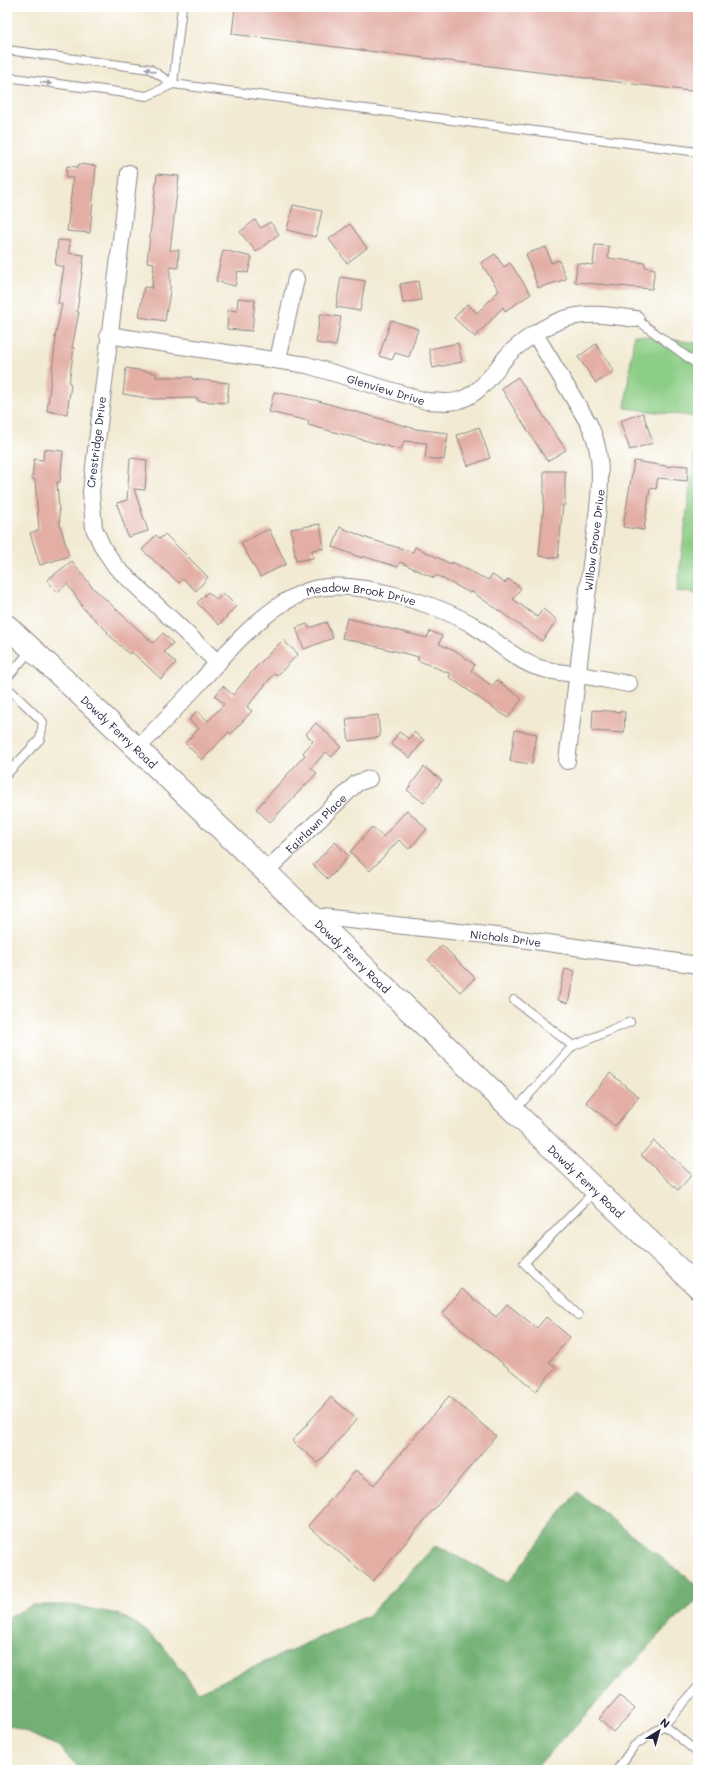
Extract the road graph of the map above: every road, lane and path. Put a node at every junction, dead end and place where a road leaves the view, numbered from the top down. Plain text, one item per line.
1 (182, 7) edge
2 (7, 50) edge
3 (7, 77) edge
4 (173, 84) junction
5 (698, 152) edge
6 (129, 173) dead end
7 (296, 279) dead end
8 (636, 319) joint
9 (535, 334) junction
10 (108, 335) junction
11 (278, 359) junction
12 (698, 365) edge
13 (7, 626) edge
14 (32, 649) junction
15 (218, 662) junction
16 (579, 675) junction
17 (7, 678) edge
18 (629, 684) dead end
19 (7, 686) edge
20 (138, 748) junction
21 (566, 761) dead end
22 (7, 774) edge
23 (369, 779) dead end
24 (266, 871) junction
25 (313, 916) junction
26 (698, 965) edge
27 (514, 1000) dead end
28 (630, 1022) dead end
29 (573, 1046) junction
30 (513, 1112) junction
31 (596, 1191) junction
32 (698, 1287) edge
33 (578, 1314) dead end
34 (698, 1687) edge
35 (664, 1725) junction
36 (698, 1753) edge
37 (618, 1770) edge

1 - 4 lane
4 -> 2 lane
3 -> 4 lane
4 - 5 lane
6 - 10 street, Crestridge Drive
7 - 11 street
8 - 9 street, Glenview Drive
8 - 12 lane
9 - 11 street, Glenview Drive
9 - 16 street, Willow Grove Drive
10 - 11 street, Glenview Drive
10 - 15 street, Crestridge Drive
13 - 14 street, Dowdy Ferry Road
14 - 17 lane
14 - 20 street, Dowdy Ferry Road
15 - 16 street, Meadow Brook Drive
15 - 20 street, Meadow Brook Drive
16 - 18 street, Meadow Brook Drive
16 - 21 street, Willow Grove Drive
19 - 22 lane
20 - 24 street, Dowdy Ferry Road
23 - 24 street, Fairlawn Place
24 - 25 street, Dowdy Ferry Road
25 - 26 street, Nichols Drive
25 - 30 street, Dowdy Ferry Road
27 - 29 lane
28 - 29 lane
29 - 30 lane
30 - 31 street, Dowdy Ferry Road
31 - 32 street, Dowdy Ferry Road
31 - 33 lane
34 - 35 lane
35 - 36 lane
35 - 37 lane

